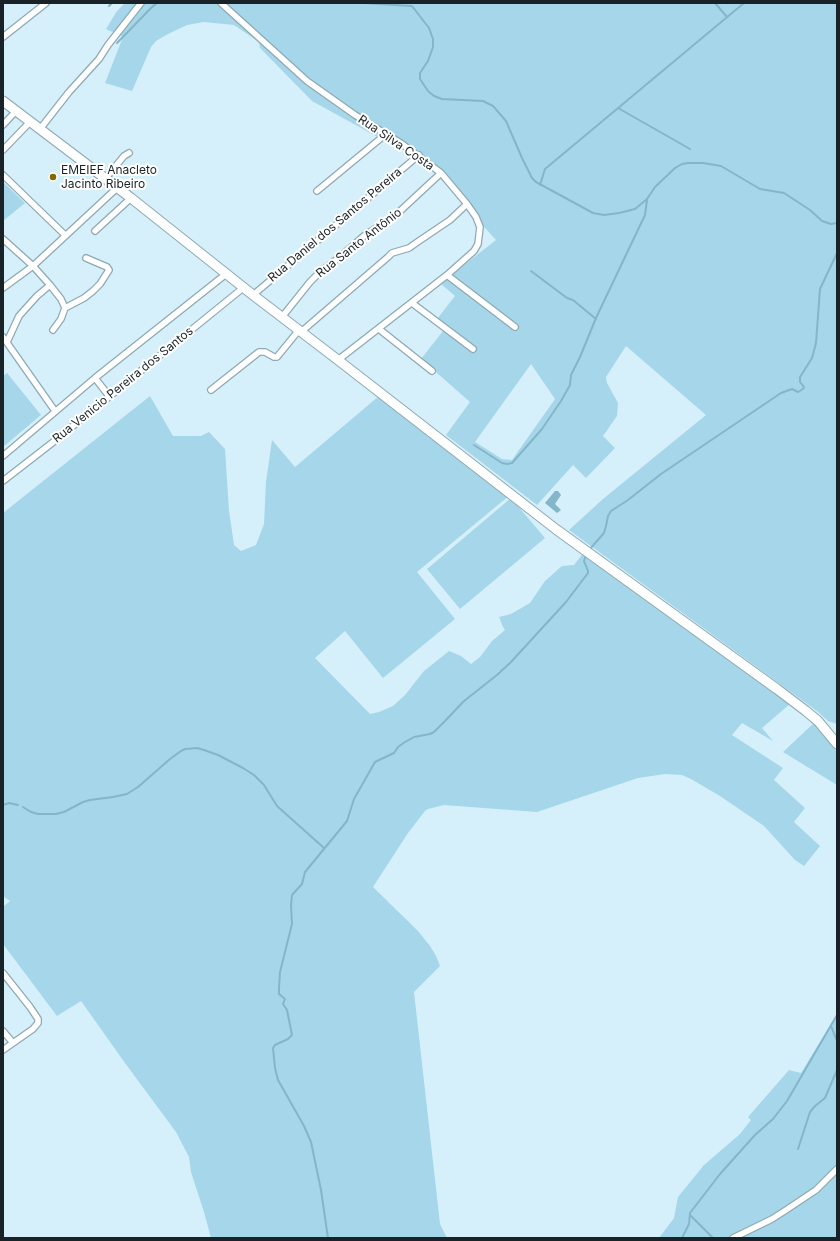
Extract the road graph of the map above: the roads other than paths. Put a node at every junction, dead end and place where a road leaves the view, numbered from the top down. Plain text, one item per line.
1 (46, 3) edge
2 (141, 3) edge
3 (221, 3) edge
4 (3, 37) edge
5 (3, 101) edge
6 (16, 111) junction
7 (30, 122) junction
8 (3, 125) edge
9 (40, 129) junction
10 (386, 134) junction
11 (3, 150) edge
12 (129, 153) dead end
13 (419, 155) junction
14 (441, 173) junction
15 (3, 175) edge
16 (105, 179) junction
17 (117, 188) junction
18 (317, 191) dead end
19 (131, 198) junction
20 (467, 204) junction
21 (96, 231) dead end
22 (65, 235) junction
23 (3, 239) edge
24 (86, 258) dead end
25 (33, 266) junction
26 (226, 274) junction
27 (447, 276) junction
28 (50, 285) junction
29 (3, 288) edge
30 (243, 288) junction
31 (252, 296) junction
32 (412, 303) junction
33 (65, 308) junction
34 (282, 317) junction
35 (515, 326) dead end
36 (379, 328) junction
37 (53, 330) dead end
38 (300, 331) junction
39 (3, 337) edge
40 (7, 342) junction
41 (473, 350) dead end
42 (338, 360) junction
43 (432, 370) dead end
44 (95, 378) junction
45 (210, 390) dead end
46 (110, 396) junction
47 (55, 411) junction
48 (3, 456) edge
49 (3, 481) edge
50 (837, 744) edge
51 (3, 973) edge
52 (3, 1031) edge
53 (12, 1043) junction
54 (3, 1050) edge
55 (837, 1169) edge
56 (733, 1238) edge

1 - 4 street
2 - 9 street
3 - 10 street, Rua Silva Costa
5 - 6 main road
6 - 7 main road
6 - 8 street
7 - 9 main road
7 - 11 street
9 - 16 main road
10 - 13 street, Rua Silva Costa
10 - 18 street
12 - 16 street
13 - 14 street, Rua Silva Costa
13 - 31 street, Rua Daniel dos Santos Pereira
14 - 20 street, Rua Silva Costa
14 - 34 street, Rua Santo Antônio
15 - 22 street
16 - 17 main road
17 - 19 main road
17 - 22 street
19 - 21 street
19 - 26 main road
20 - 27 street, Rua Silva Costa
20 - 38 street
22 - 25 street
23 - 25 street
24 - 33 street
25 - 28 street
25 - 29 street
26 - 30 main road
26 - 44 street
27 - 32 street, Rua Silva Costa
27 - 35 street
28 - 33 street
28 - 40 street
30 - 31 main road
30 - 46 street, Rua Venicio Pereira dos Santos
31 - 34 main road
32 - 36 street, Rua Silva Costa
32 - 41 street
33 - 37 street
34 - 38 main road
36 - 42 street, Rua Silva Costa
36 - 43 street
38 - 42 main road
38 - 45 street
39 - 40 street
40 - 47 street
42 - 50 main road
44 - 46 street
44 - 47 street
46 - 49 street, Rua Venicio Pereira dos Santos
47 - 48 street
51 - 53 street
52 - 53 street
53 - 54 street
55 - 56 street

